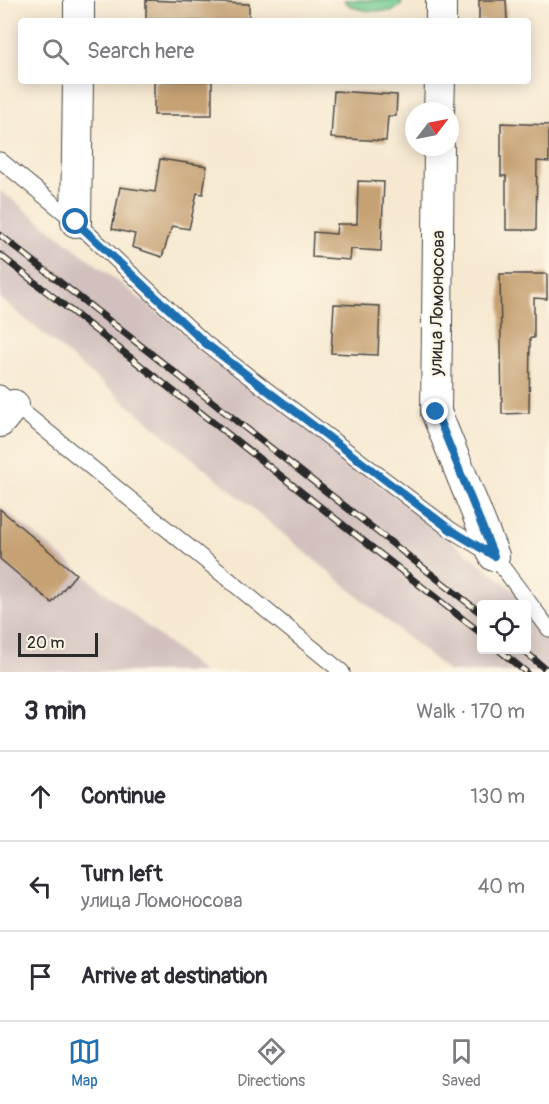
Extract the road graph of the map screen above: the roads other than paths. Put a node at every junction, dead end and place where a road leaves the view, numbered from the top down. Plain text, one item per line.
1 (79, 0) edge
2 (441, 0) edge
3 (79, 18) edge
4 (441, 18) edge
5 (78, 84) edge
6 (440, 84) edge
7 (440, 102) edge
8 (439, 156) edge
9 (0, 160) edge
10 (76, 222) junction
11 (5, 407) edge
12 (494, 556) junction
13 (549, 629) edge
14 (342, 672) edge

1 - 3 street
2 - 4 street
5 - 10 street
6 - 7 street
8 - 12 street, улица Ломоносова
9 - 10 lane
10 - 12 lane
11 - 14 lane
12 - 13 lane

